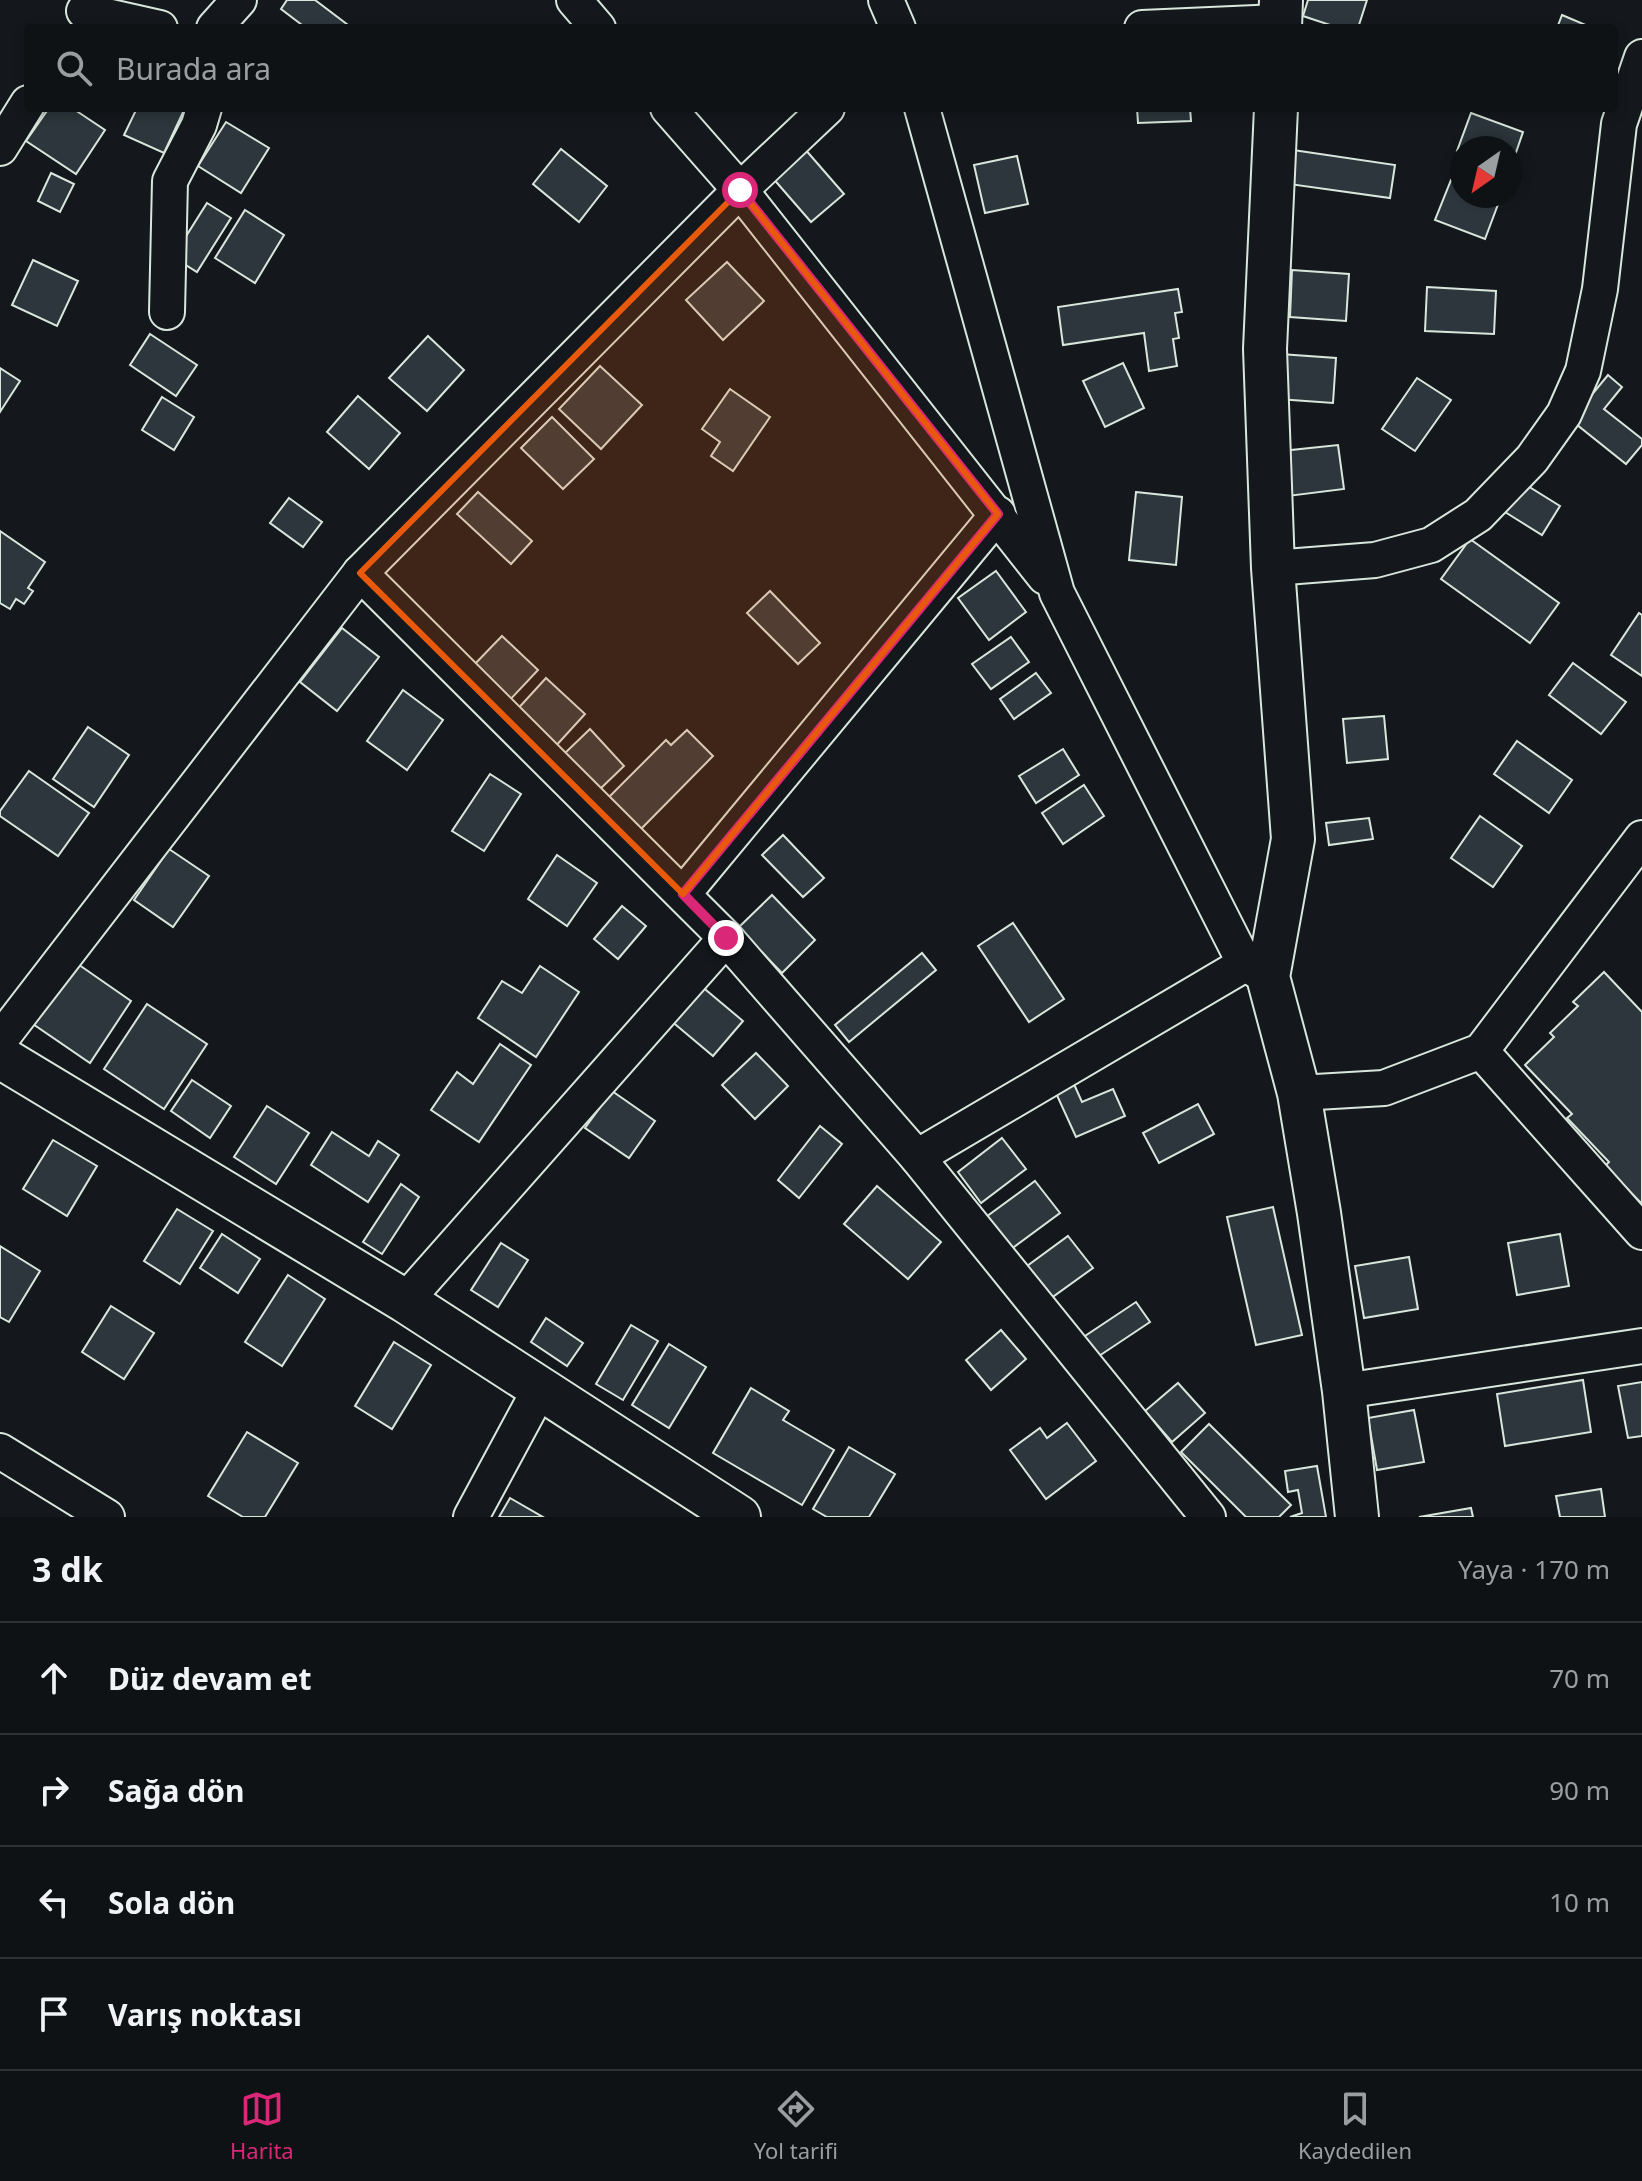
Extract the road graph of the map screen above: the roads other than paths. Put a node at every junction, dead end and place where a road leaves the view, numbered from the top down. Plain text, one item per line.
1 (239, 0) edge
2 (574, 0) edge
3 (886, 0) edge
4 (82, 13) edge
5 (1281, 17) edge
6 (139, 24) edge
7 (218, 24) edge
8 (595, 24) edge
9 (896, 24) edge
10 (1193, 24) edge
11 (1642, 57) edge
12 (24, 109) edge
13 (203, 112) edge
14 (672, 112) edge
15 (823, 112) edge
16 (923, 112) edge
17 (1276, 112) edge
18 (0, 148) edge
19 (740, 190) junction
20 (167, 312) dead end
21 (998, 514) junction
22 (1273, 568) junction
23 (360, 573) junction
24 (1057, 593) junction
25 (1642, 838) edge
26 (683, 894) junction
27 (726, 938) junction
28 (1257, 971) junction
29 (0, 1040) edge
30 (1481, 1051) junction
31 (0, 1057) edge
32 (1299, 1093) junction
33 (917, 1157) junction
34 (1642, 1232) edge
35 (405, 1301) junction
36 (1642, 1346) edge
37 (540, 1389) junction
38 (1344, 1391) junction
39 (0, 1451) edge
40 (107, 1517) edge
41 (471, 1517) edge
42 (739, 1517) edge
43 (1208, 1517) edge
44 (1357, 1517) edge

1 - 7 street
2 - 8 street
3 - 9 street
4 - 6 street
5 - 10 street
11 - 22 street
12 - 18 street
13 - 20 street
14 - 19 street
15 - 19 street
16 - 24 street
17 - 22 street
19 - 21 street
19 - 23 street
21 - 24 street
21 - 26 street
22 - 28 street
23 - 26 street
23 - 29 street
24 - 28 street
25 - 30 street
26 - 27 street
27 - 33 street
27 - 35 street
28 - 32 street
28 - 33 street
30 - 32 street
30 - 34 street
31 - 35 street
32 - 38 street
33 - 43 street
35 - 37 street
36 - 38 street
37 - 41 street
37 - 42 street
38 - 44 street
39 - 40 street

